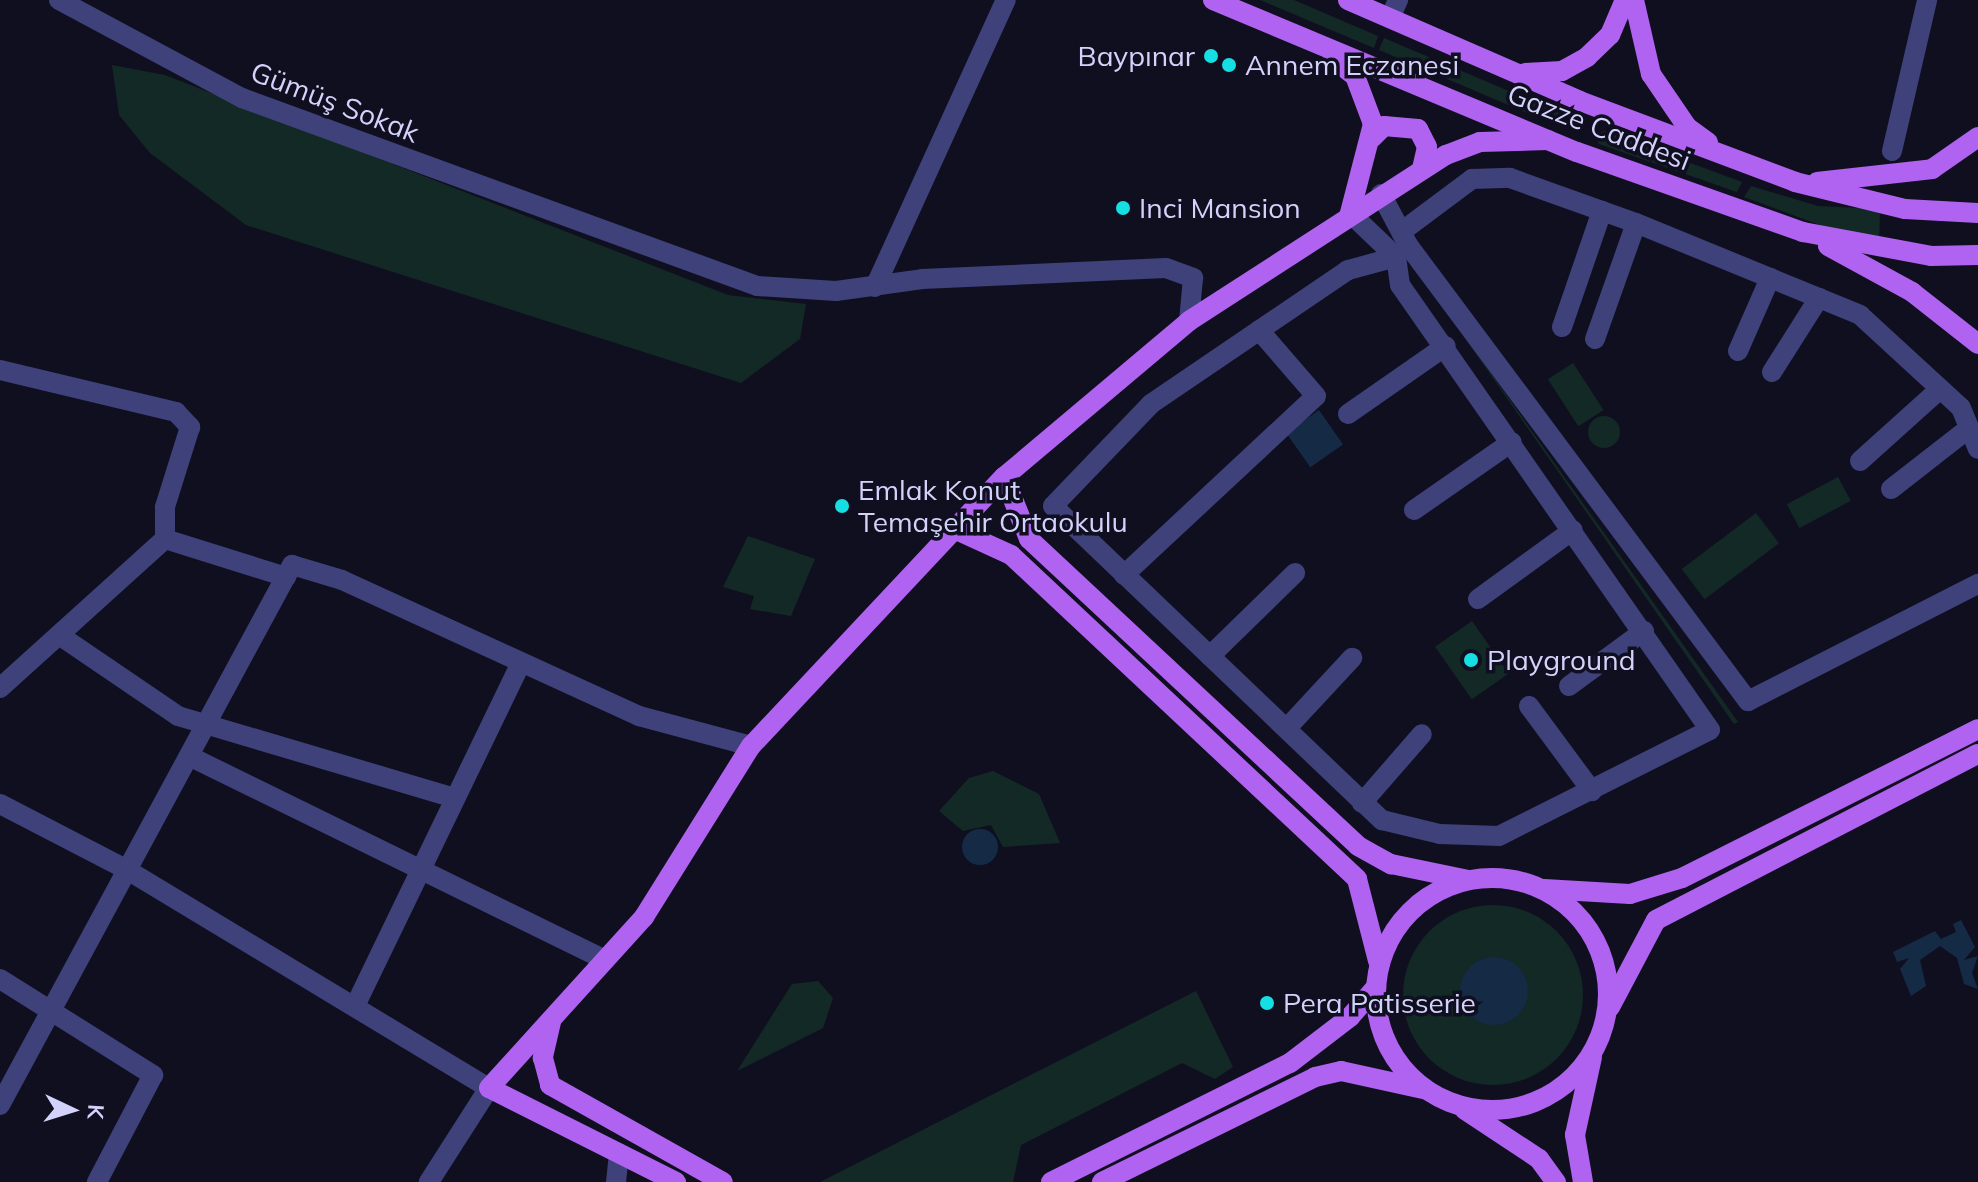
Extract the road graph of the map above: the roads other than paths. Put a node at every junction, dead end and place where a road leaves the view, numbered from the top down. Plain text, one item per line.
1 (1006, 0) edge
2 (1213, 0) edge
3 (1348, 0) edge
4 (1625, 0) edge
5 (1634, 0) edge
6 (1927, 0) edge
7 (63, 1) edge
8 (1394, 9) edge
9 (1276, 27) junction
10 (1513, 72) junction
11 (1978, 137) edge
12 (1372, 138) junction
13 (1548, 140) junction
14 (1892, 151) dead end
15 (1731, 158) junction
16 (1422, 169) junction
17 (1802, 183) junction
18 (1381, 194) junction
19 (1602, 211) junction
20 (1350, 213) junction
21 (1978, 213) edge
22 (1636, 223) junction
23 (1401, 232) junction
24 (1803, 232) junction
25 (1978, 255) edge
26 (1396, 257) junction
27 (1770, 278) junction
28 (875, 287) junction
29 (1819, 298) junction
30 (1189, 321) junction
31 (1562, 327) dead end
32 (1259, 330) junction
33 (1595, 339) dead end
34 (1978, 344) edge
35 (1446, 346) junction
36 (1738, 351) dead end
37 (0, 370) edge
38 (1772, 372) dead end
39 (1940, 389) junction
40 (1348, 414) dead end
41 (1969, 428) junction
42 (1512, 442) junction
43 (1978, 449) edge
44 (1860, 461) dead end
45 (1004, 477) junction
46 (1891, 489) dead end
47 (1414, 510) dead end
48 (954, 529) junction
49 (1573, 530) junction
50 (165, 539) junction
51 (1295, 573) dead end
52 (1124, 575) junction
53 (286, 577) junction
54 (1978, 584) edge
55 (1478, 599) dead end
56 (1644, 631) junction
57 (59, 635) junction
58 (1210, 656) junction
59 (1352, 658) dead end
60 (520, 664) junction
61 (1569, 686) dead end
62 (0, 688) edge
63 (1529, 706) dead end
64 (1287, 728) junction
65 (209, 729) junction
66 (1978, 729) edge
67 (1422, 734) dead end
68 (751, 746) junction
69 (1978, 754) edge
70 (193, 758) junction
71 (1592, 791) junction
72 (454, 798) junction
73 (1362, 803) junction
74 (0, 804) edge
75 (420, 868) junction
76 (129, 871) junction
77 (1468, 880) junction
78 (1541, 888) junction
79 (605, 960) junction
80 (1378, 961) junction
81 (0, 979) edge
82 (1376, 987) junction
83 (356, 1004) junction
84 (51, 1005) junction
85 (1606, 1014) junction
86 (552, 1019) junction
87 (1593, 1051) junction
88 (550, 1085) junction
89 (489, 1088) junction
90 (1424, 1089) junction
91 (0, 1105) edge
92 (1459, 1106) junction
93 (533, 1110) junction
94 (619, 1153) junction
95 (97, 1182) edge
96 (429, 1182) edge
97 (616, 1182) edge
98 (676, 1182) edge
99 (723, 1182) edge
100 (1051, 1182) edge
101 (1102, 1182) edge
102 (1556, 1182) edge
103 (1583, 1182) edge

1 - 28 street
2 - 9 main road, Gazze Caddesi
3 - 8 main road, Gazze Caddesi
4 - 10 main road
5 - 15 main road
6 - 14 street
7 - 28 street, Gümüş Sokak
8 - 10 main road, Gazze Caddesi
9 - 12 main road
9 - 13 main road, Gazze Caddesi
10 - 15 main road, Gazze Caddesi
11 - 17 main road
12 - 16 main road
12 - 20 main road
13 - 16 main road
13 - 24 main road, Gazze Caddesi
15 - 17 main road, Gazze Caddesi
16 - 18 main road
17 - 21 main road, Gazze Caddesi
18 - 20 main road
18 - 23 street
19 - 22 street
19 - 23 street
19 - 31 street
20 - 26 street
20 - 30 main road
22 - 27 street
22 - 33 street
23 - 54 street
24 - 25 main road, Gazze Caddesi
24 - 34 main road
26 - 32 street
26 - 35 street
27 - 29 street
27 - 36 street
28 - 30 street, Gümüş Sokak
29 - 38 street
29 - 39 street
30 - 45 main road
32 - 52 street
32 - 52 street
35 - 40 street
35 - 42 street
37 - 50 street
39 - 41 street
39 - 44 street
41 - 43 street
41 - 46 street
42 - 47 street
42 - 49 street
45 - 48 main road
45 - 77 main road
48 - 68 main road
48 - 80 main road
49 - 55 street
49 - 56 street
50 - 53 street
50 - 57 street
51 - 58 street
52 - 58 street
53 - 60 street
53 - 65 street
56 - 61 street
56 - 71 street
57 - 62 street
57 - 65 street
58 - 64 street
59 - 64 street
60 - 68 street
60 - 72 street
63 - 71 street
64 - 73 street
65 - 70 street
65 - 72 street
66 - 78 main road
67 - 73 street
68 - 79 main road
69 - 85 main road
70 - 75 street
70 - 76 street
71 - 73 street
72 - 75 street
74 - 76 street
75 - 79 street
75 - 83 street
76 - 83 street
76 - 84 street
77 - 78 main road
77 - 80 main road
78 - 85 main road
79 - 86 main road
80 - 82 main road
81 - 84 street
82 - 90 main road
82 - 100 main road
83 - 89 street
84 - 91 street
84 - 95 street
85 - 87 main road
86 - 88 main road
86 - 89 main road
87 - 92 main road
87 - 103 main road
88 - 93 main road
88 - 99 main road
89 - 93 main road
89 - 96 street
90 - 92 main road
90 - 101 main road
92 - 102 main road
93 - 94 main road
94 - 97 street
94 - 98 main road

